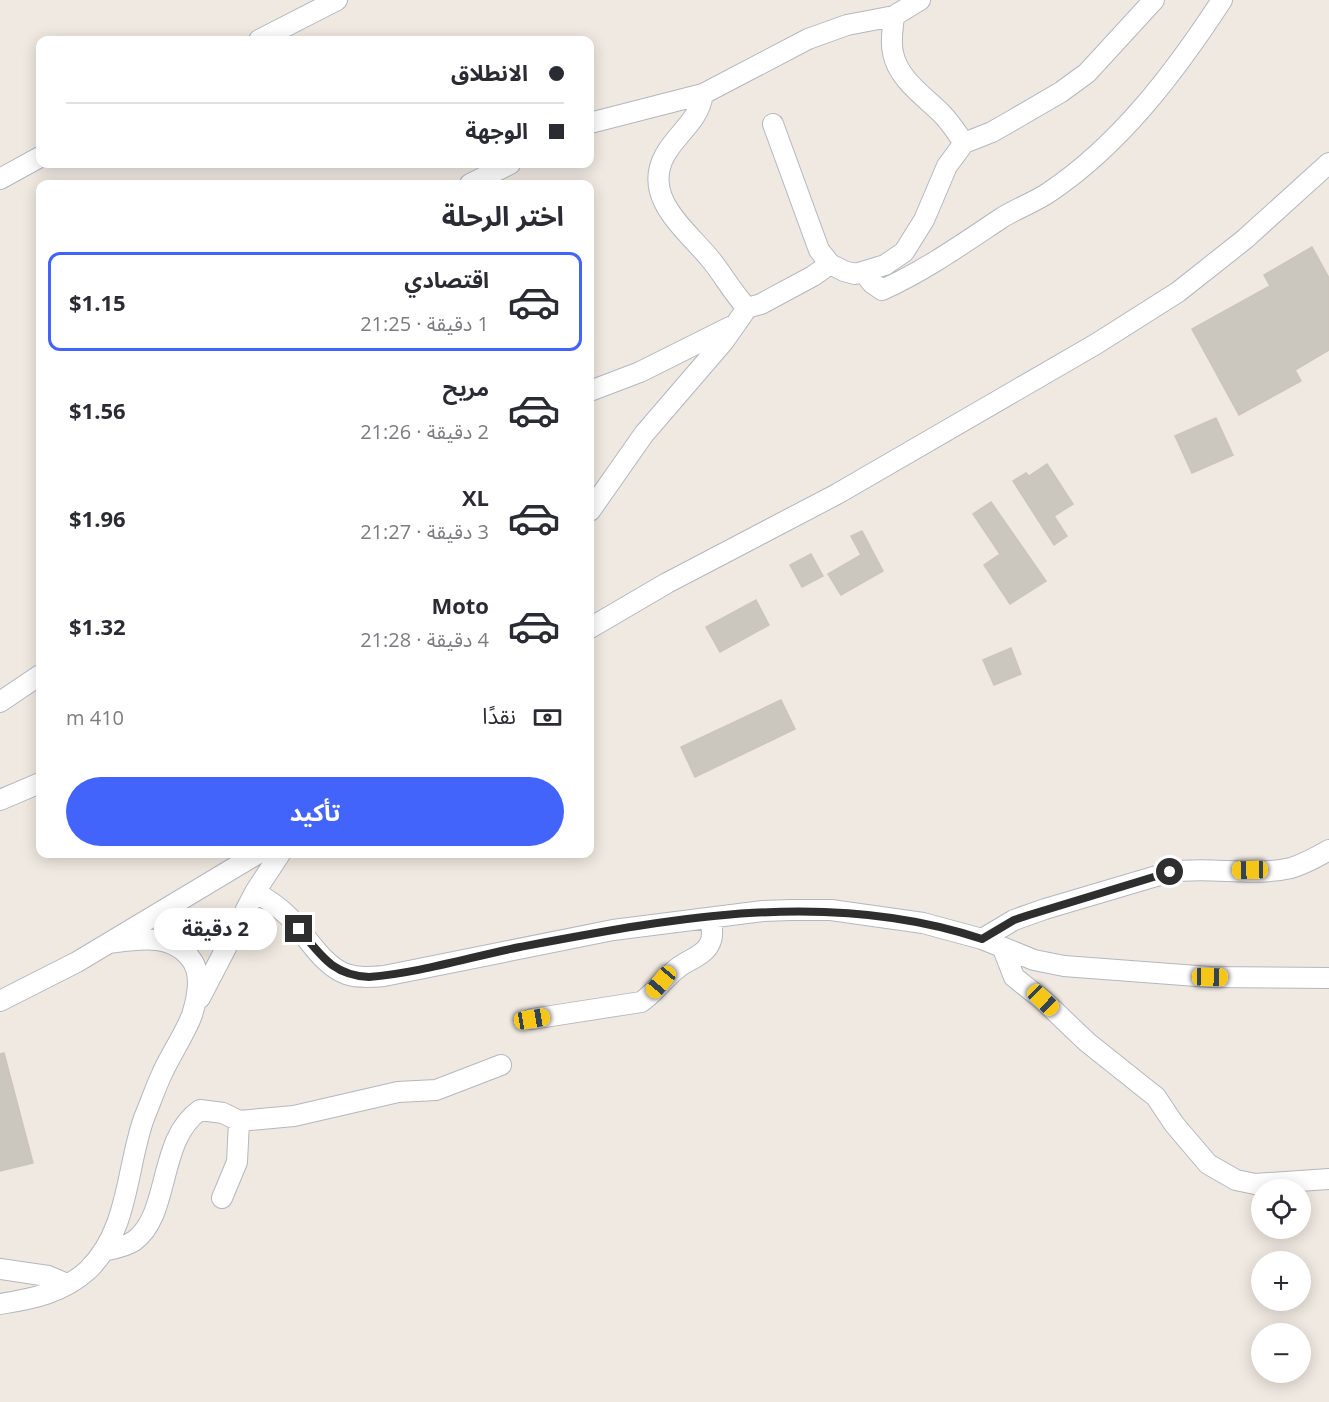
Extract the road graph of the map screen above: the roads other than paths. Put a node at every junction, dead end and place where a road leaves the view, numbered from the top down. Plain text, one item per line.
1 (337, 0) edge
2 (920, 0) edge
3 (1154, 0) edge
4 (1222, 0) edge
5 (894, 16) junction
6 (267, 36) edge
7 (703, 94) junction
8 (594, 122) edge
9 (773, 124) dead end
10 (964, 143) junction
11 (36, 159) edge
12 (1329, 163) edge
13 (502, 168) edge
14 (0, 179) edge
15 (478, 180) edge
16 (830, 264) junction
17 (864, 273) junction
18 (747, 308) junction
19 (735, 325) junction
20 (594, 389) edge
21 (594, 504) edge
22 (594, 626) edge
23 (36, 678) edge
24 (0, 702) edge
25 (36, 785) edge
26 (0, 800) edge
27 (1329, 850) edge
28 (250, 858) edge
29 (277, 858) edge
30 (255, 892) junction
31 (710, 918) junction
32 (982, 939) junction
33 (110, 943) junction
34 (1003, 949) junction
35 (1329, 978) edge
36 (0, 1001) edge
37 (191, 1015) junction
38 (532, 1019) dead end
39 (501, 1065) dead end
40 (239, 1121) junction
41 (1329, 1179) edge
42 (222, 1198) dead end
43 (103, 1251) junction
44 (0, 1269) edge
45 (67, 1284) junction
46 (0, 1304) edge

1 - 6 street
2 - 5 street
3 - 10 street
4 - 17 street
5 - 7 street
5 - 10 street
7 - 8 street
7 - 18 street
9 - 16 street
10 - 17 street
11 - 14 street
12 - 22 street
13 - 15 street
16 - 17 street
16 - 18 street
18 - 19 street
19 - 20 street
19 - 21 street
23 - 24 street
25 - 26 street
27 - 32 street
28 - 33 street
29 - 30 street
30 - 31 street
30 - 37 street
31 - 32 street
31 - 38 street
32 - 34 street
33 - 36 street
33 - 37 street
34 - 35 street
34 - 41 street
37 - 43 street
39 - 40 street
40 - 42 street
40 - 43 street
43 - 45 street
44 - 45 street
45 - 46 street

